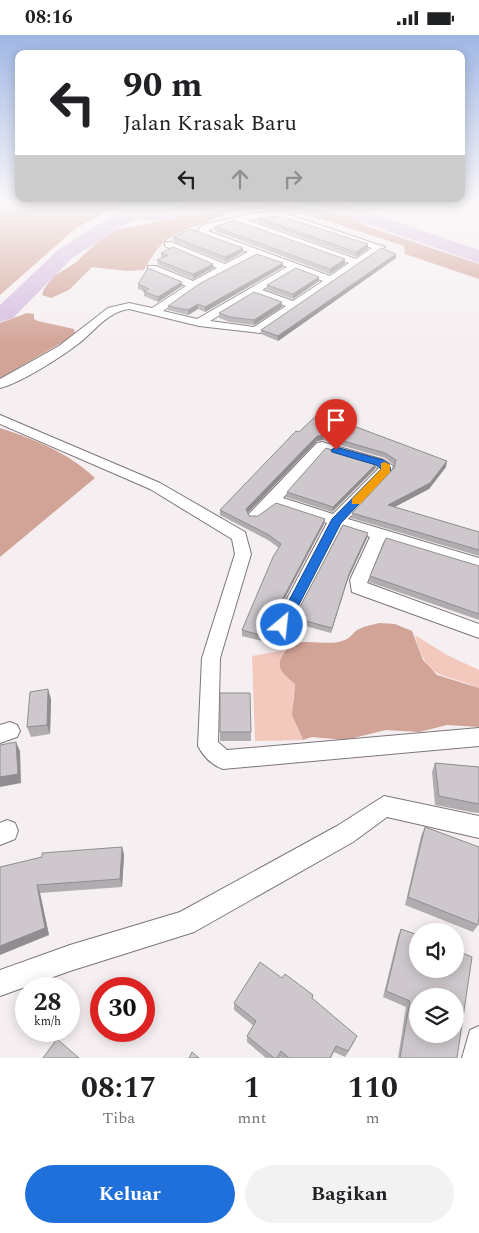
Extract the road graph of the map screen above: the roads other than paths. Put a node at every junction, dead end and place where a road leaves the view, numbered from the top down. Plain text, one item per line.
1 (186, 252) edge
2 (256, 252) joint
3 (327, 252) edge
4 (373, 252) edge
5 (358, 263) junction
6 (296, 266) junction
7 (152, 268) edge
8 (225, 268) junction
9 (332, 280) junction
10 (194, 285) junction
11 (253, 291) junction
12 (133, 296) dead end
13 (294, 305) junction
14 (157, 310) junction
15 (199, 323) junction
16 (0, 384) edge
17 (0, 419) edge
18 (274, 500) junction
19 (255, 516) edge
20 (336, 521) junction
21 (379, 535) junction
22 (479, 564) edge
23 (282, 625) dead end
24 (479, 631) edge
25 (479, 737) edge
26 (479, 827) edge
27 (0, 983) edge
28 (479, 1039) edge
29 (476, 1058) edge

1 - 8 street
2 - 6 street
2 - 8 street
3 - 5 street
4 - 5 street
5 - 9 street
6 - 9 street
6 - 11 street
7 - 10 street
8 - 10 street
9 - 13 street
10 - 14 street
11 - 13 street
11 - 15 street
12 - 14 street
13 - 15 street
14 - 15 street
14 - 16 street
17 - 25 street
18 - 19 street
18 - 20 street
18 - 20 street
20 - 21 street
20 - 23 street
21 - 22 street
21 - 24 street
26 - 27 street
28 - 29 street

